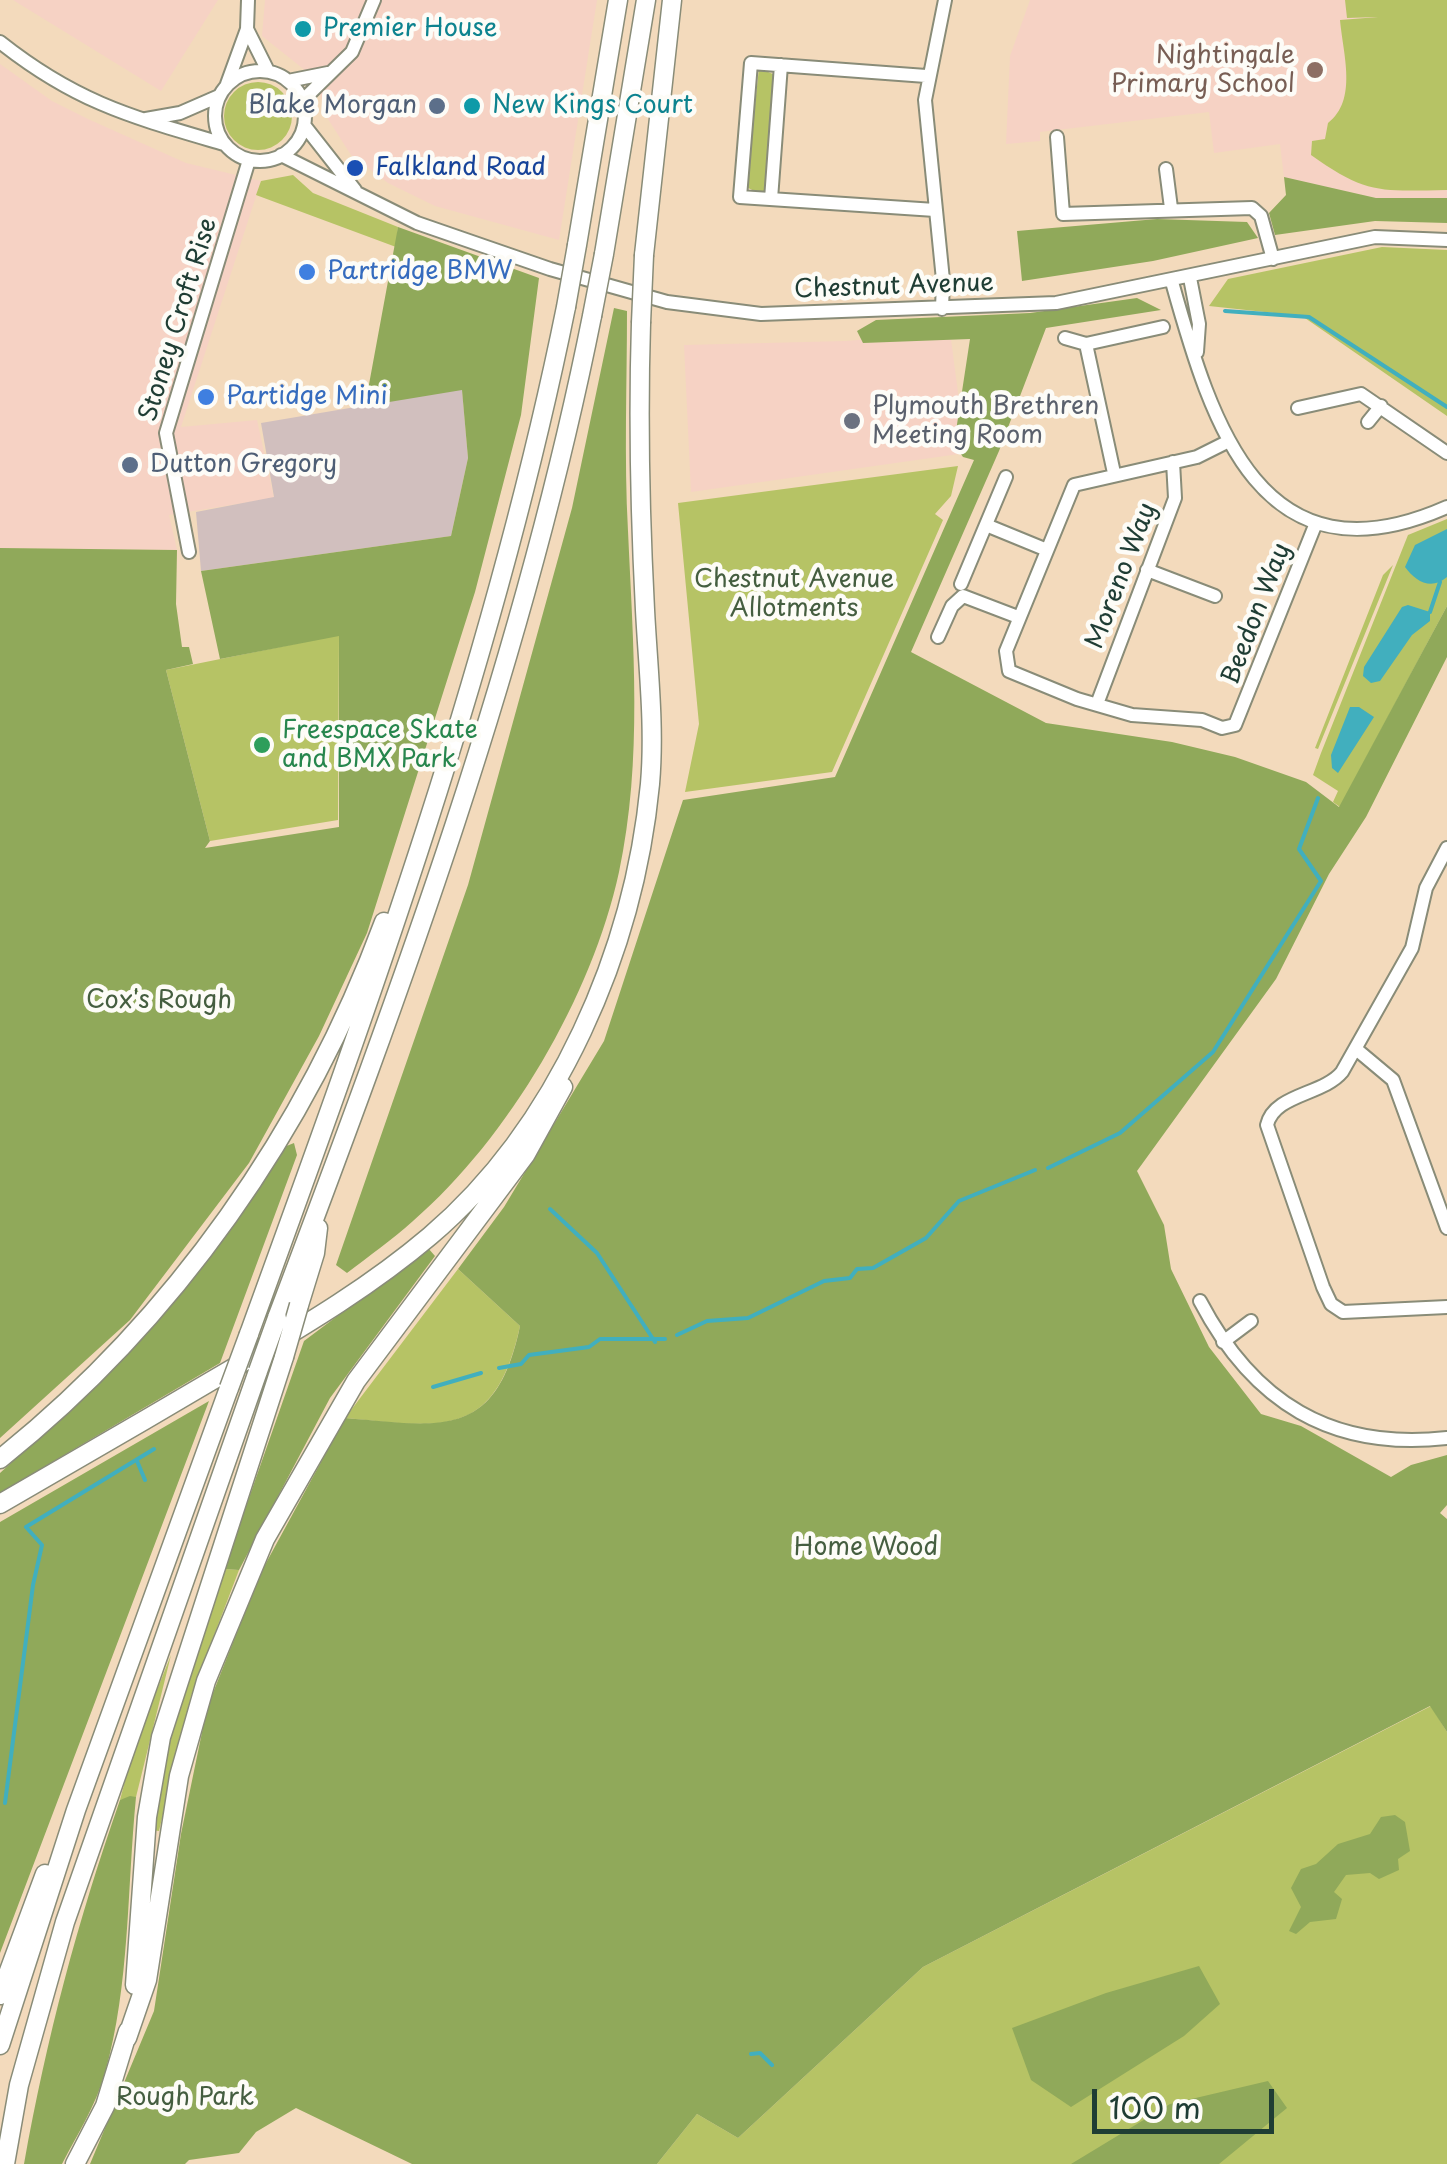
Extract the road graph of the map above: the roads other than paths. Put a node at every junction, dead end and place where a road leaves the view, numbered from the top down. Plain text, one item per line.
1 (248, 0) edge
2 (374, 0) edge
3 (618, 0) edge
4 (646, 0) edge
5 (672, 0) edge
6 (945, 0) edge
7 (247, 30) junction
8 (0, 42) edge
9 (781, 65) junction
10 (268, 71) junction
11 (328, 73) junction
12 (926, 76) junction
13 (288, 81) junction
14 (222, 91) junction
15 (302, 101) junction
16 (138, 120) junction
17 (304, 126) junction
18 (1057, 137) dead end
19 (224, 144) junction
20 (281, 155) junction
21 (249, 160) junction
22 (1166, 169) dead end
23 (357, 192) junction
24 (771, 199) junction
25 (1171, 208) junction
26 (935, 210) junction
27 (1447, 240) edge
28 (1273, 259) junction
29 (1190, 278) junction
30 (1172, 282) junction
31 (942, 309) junction
32 (1163, 328) dead end
33 (1065, 338) dead end
34 (1086, 344) junction
35 (1197, 354) junction
36 (1381, 406) junction
37 (1298, 408) dead end
38 (1368, 422) dead end
39 (1227, 442) junction
40 (1447, 454) edge
41 (1173, 462) junction
42 (1114, 473) junction
43 (1006, 476) dead end
44 (1447, 507) edge
45 (1316, 523) junction
46 (986, 525) junction
47 (1046, 550) junction
48 (189, 552) dead end
49 (1148, 570) junction
50 (961, 584) dead end
51 (1214, 596) dead end
52 (1018, 618) junction
53 (938, 637) dead end
54 (1097, 704) junction
55 (440, 788) junction
56 (1447, 848) edge
57 (580, 1035) junction
58 (1356, 1049) junction
59 (320, 1203) junction
60 (1447, 1228) edge
61 (1200, 1301) dead end
62 (1447, 1307) edge
63 (1251, 1321) dead end
64 (1223, 1342) junction
65 (1447, 1438) edge
66 (0, 1459) edge
67 (0, 1504) edge
68 (76, 1810) junction
69 (0, 1996) edge
70 (126, 2038) junction
71 (0, 2045) edge
72 (5, 2164) edge
73 (75, 2164) edge

1 - 7 street
2 - 11 street
3 - 55 highway, bridge
4 - 59 highway, bridge
5 - 57 highway, bridge
6 - 12 street
7 - 10 street
7 - 14 street
8 - 16 street
9 - 12 street
9 - 24 street
9 - 24 street
10 - 13 street
10 - 14 street
11 - 13 street
11 - 15 street
12 - 26 street
13 - 15 street
14 - 16 street
14 - 19 street
15 - 17 street
16 - 19 street
17 - 20 street
17 - 23 street, Chestnut Avenue
18 - 25 street
19 - 21 street
20 - 21 street
20 - 23 street, Chestnut Avenue
21 - 48 street, Stoney Croft Rise
22 - 25 street
23 - 31 street, Chestnut Avenue
24 - 26 street
25 - 28 street
26 - 31 street
27 - 28 street, Chestnut Avenue
28 - 29 street, Chestnut Avenue
29 - 30 street, Chestnut Avenue
29 - 35 street
30 - 31 street, Chestnut Avenue
30 - 35 street
32 - 34 street
33 - 34 street
34 - 42 street
35 - 39 street
36 - 37 street
36 - 38 street
36 - 40 street
39 - 41 street, Beedon Way
39 - 45 street
41 - 42 street, Beedon Way
41 - 49 street, Moreno Way
42 - 47 street, Beedon Way
43 - 46 street
44 - 45 street
45 - 54 street, Beedon Way
46 - 47 street
46 - 50 street
47 - 52 street, Beedon Way
49 - 51 street
49 - 54 street, Moreno Way
52 - 53 street
52 - 54 street, Beedon Way
55 - 66 highway
55 - 68 highway, bridge
56 - 58 street
57 - 67 highway
57 - 70 highway
58 - 60 street
58 - 62 street
59 - 70 highway, bridge
59 - 72 highway, bridge
61 - 64 street
63 - 64 street
64 - 65 street
68 - 69 highway
68 - 71 highway
70 - 73 highway

